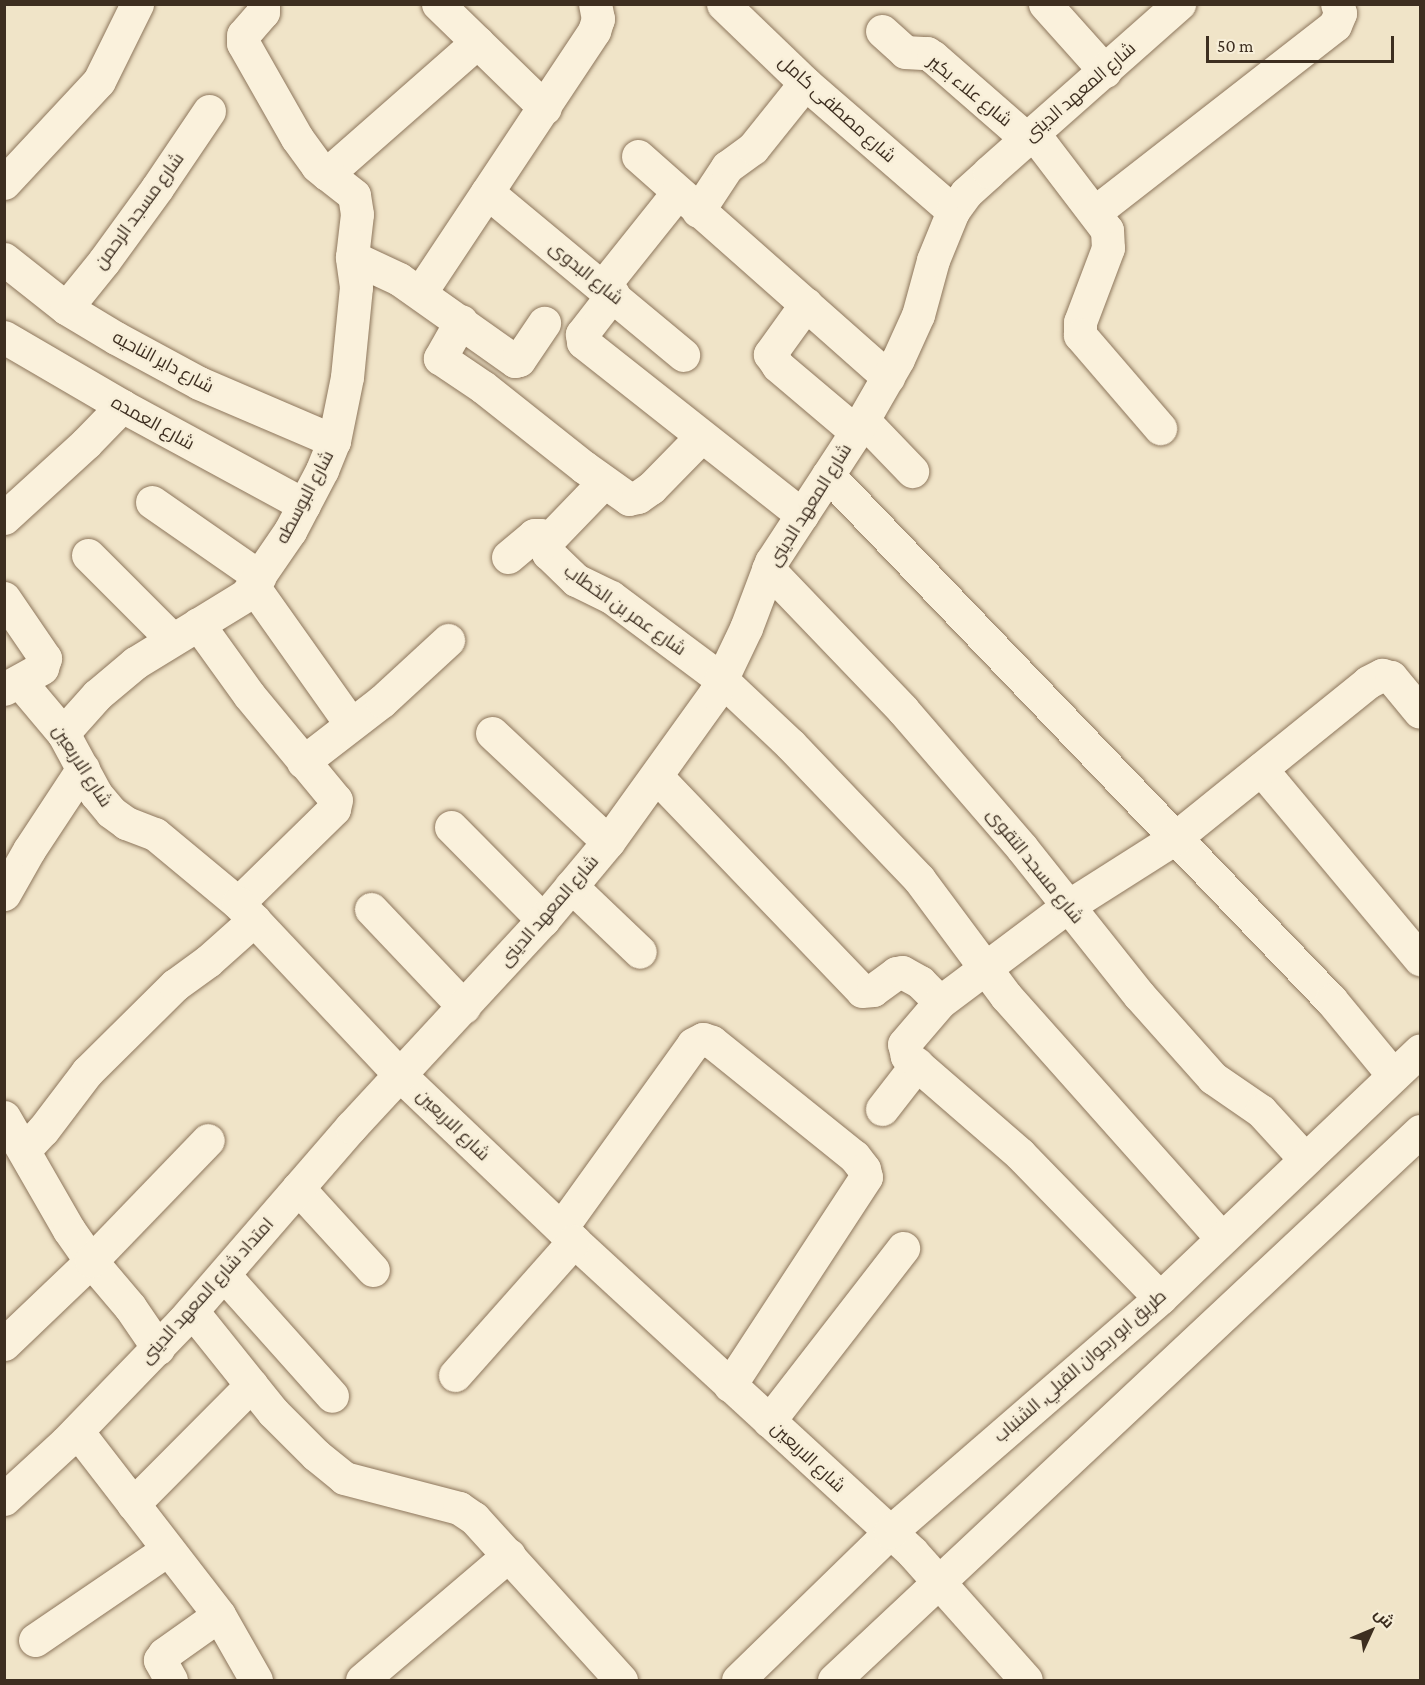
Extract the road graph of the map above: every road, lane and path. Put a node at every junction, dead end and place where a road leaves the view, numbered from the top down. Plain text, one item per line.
1 (137, 4) edge
2 (264, 4) edge
3 (438, 4) edge
4 (595, 4) edge
5 (723, 4) edge
6 (1045, 4) edge
7 (1338, 4) edge
8 (1174, 6) edge
9 (882, 31) dead end
10 (477, 42) junction
11 (1105, 71) junction
12 (805, 83) junction
13 (544, 108) junction
14 (209, 111) dead end
15 (1030, 136) junction
16 (638, 156) dead end
17 (327, 174) junction
18 (4, 183) edge
19 (487, 192) junction
20 (688, 202) junction
21 (953, 212) junction
22 (1095, 212) junction
23 (352, 257) junction
24 (4, 259) edge
25 (608, 290) junction
26 (420, 293) junction
27 (806, 304) junction
28 (66, 308) junction
29 (461, 321) junction
30 (544, 323) dead end
31 (4, 337) edge
32 (683, 355) dead end
33 (888, 377) junction
34 (122, 406) junction
35 (860, 426) junction
36 (1160, 428) dead end
37 (700, 437) junction
38 (334, 441) junction
39 (912, 471) dead end
40 (828, 475) junction
41 (604, 482) junction
42 (152, 502) dead end
43 (304, 505) junction
44 (802, 515) junction
45 (4, 518) edge
46 (547, 541) junction
47 (88, 555) dead end
48 (508, 557) dead end
49 (768, 569) junction
50 (257, 581) junction
51 (4, 598) edge
52 (185, 631) junction
53 (448, 640) dead end
54 (721, 678) junction
55 (12, 686) edge
56 (1420, 712) edge
57 (350, 723) junction
58 (63, 733) junction
59 (492, 733) dead end
60 (303, 762) junction
61 (83, 768) junction
62 (1261, 769) junction
63 (657, 777) junction
64 (451, 827) dead end
65 (1175, 838) junction
66 (608, 842) junction
67 (572, 886) junction
68 (4, 894) edge
69 (1068, 906) junction
70 (371, 909) dead end
71 (246, 912) junction
72 (543, 920) junction
73 (640, 952) dead end
74 (1420, 959) edge
75 (987, 968) junction
76 (940, 1002) junction
77 (464, 1007) junction
78 (1420, 1050) edge
79 (917, 1065) junction
80 (1393, 1075) junction
81 (401, 1076) junction
82 (882, 1109) dead end
83 (4, 1117) edge
84 (1420, 1131) edge
85 (208, 1140) dead end
86 (25, 1149) junction
87 (1304, 1158) junction
88 (298, 1188) junction
89 (568, 1234) junction
90 (1221, 1237) junction
91 (903, 1248) dead end
92 (91, 1261) junction
93 (373, 1270) dead end
94 (224, 1275) junction
95 (1160, 1298) junction
96 (192, 1311) junction
97 (4, 1344) edge
98 (158, 1348) junction
99 (455, 1375) dead end
100 (251, 1385) junction
101 (730, 1385) junction
102 (332, 1396) dead end
103 (769, 1421) junction
104 (77, 1431) junction
105 (4, 1498) edge
106 (133, 1504) junction
107 (167, 1550) junction
108 (509, 1555) junction
109 (917, 1559) junction
110 (219, 1615) junction
111 (35, 1640) dead end
112 (171, 1680) edge
113 (256, 1680) edge
114 (362, 1680) edge
115 (621, 1680) edge
116 (738, 1680) edge
117 (834, 1680) edge
118 (1026, 1680) edge

1 - 18 street
2 - 17 street
3 - 10 street
4 - 13 street
5 - 12 street, شارع مصطفى كامل
6 - 11 street
7 - 22 street
8 - 11 street, شارع المعهد الدينى
9 - 15 street, شارع علاء بكير
10 - 13 street
10 - 17 street
11 - 15 street, شارع المعهد الدينى
12 - 20 street
12 - 21 street, شارع مصطفى كامل
13 - 19 street
14 - 28 street, شارع مسجد الرحمن
15 - 21 street, شارع المعهد الدينى
15 - 22 street, شارع علاء بكير
16 - 20 street
17 - 23 street, شارع البوسطه
19 - 25 street, شارع البدوى
19 - 26 street
20 - 25 street
20 - 27 street
21 - 33 street, شارع المعهد الدينى
22 - 36 street, شارع علاء بكير
23 - 26 street
23 - 38 street, شارع البوسطه
24 - 28 street, شارع داير الناحيه
25 - 32 street, شارع البدوى
25 - 37 street
26 - 29 street
27 - 33 street
27 - 35 street
28 - 38 street, شارع داير الناحيه
29 - 30 street
29 - 41 street
31 - 34 street, شارع العمده
33 - 35 street, شارع المعهد الدينى
34 - 43 street, شارع العمده
34 - 45 street
35 - 39 street
35 - 40 street, شارع المعهد الدينى
37 - 41 street
37 - 44 street
38 - 43 street, شارع البوسطه
40 - 44 street, شارع المعهد الدينى
40 - 65 street
41 - 46 street
42 - 50 street
43 - 50 street, شارع البوسطه
44 - 49 street, شارع المعهد الدينى
46 - 48 street
46 - 54 street, شارع عمر بن الخطاب
47 - 52 street
49 - 54 street, شارع المعهد الدينى
49 - 69 street, شارع مسجد التقوى
50 - 52 street, شارع البوسطه
50 - 57 street
51 - 55 street
52 - 58 street, شارع البوسطه
52 - 60 street
53 - 57 street
54 - 63 street, شارع المعهد الدينى
54 - 75 street, شارع عمر بن الخطاب
55 - 58 street, شارع الاربعين
56 - 62 street
57 - 60 street
58 - 61 street, شارع الاربعين
59 - 66 street
60 - 71 street
61 - 68 street
61 - 71 street, شارع الاربعين
62 - 65 street
62 - 74 street
63 - 66 street, شارع المعهد الدينى
63 - 76 street
64 - 72 street
65 - 69 street
65 - 80 street
66 - 67 street, شارع المعهد الدينى
67 - 72 street, شارع المعهد الدينى
67 - 73 street
69 - 75 street
69 - 87 street, شارع مسجد التقوى
70 - 77 street
71 - 81 street, شارع الاربعين
71 - 86 street
72 - 77 street, شارع المعهد الدينى
75 - 76 street
75 - 90 street, شارع عمر بن الخطاب
76 - 79 street
77 - 81 street, شارع المعهد الدينى
78 - 80 street, طريق ابو رجوان القبلي, الشنباب
79 - 82 street
79 - 95 street
80 - 87 street, طريق ابو رجوان القبلي, الشنباب
81 - 88 street, امتداد شارع المعهد الدينى
81 - 89 street, شارع الاربعين
83 - 86 street
84 - 109 street, طريق ابو رجوان القبلي, الشنباب
85 - 92 street
86 - 92 street
87 - 90 street, طريق ابو رجوان القبلي, الشنباب
88 - 93 street
88 - 94 street, امتداد شارع المعهد الدينى
89 - 99 street
89 - 101 street, شارع الاربعين
89 - 101 street
90 - 95 street, طريق ابو رجوان القبلي, الشنباب
91 - 103 street
92 - 97 street
92 - 98 street
94 - 96 street, امتداد شارع المعهد الدينى
94 - 102 street
95 - 109 street, طريق ابو رجوان القبلي, الشنباب
96 - 98 street, امتداد شارع المعهد الدينى
96 - 100 street
98 - 104 street, امتداد شارع المعهد الدينى
100 - 106 street
100 - 108 street
101 - 103 street, شارع الاربعين
103 - 109 street, شارع الاربعين
104 - 105 street, امتداد شارع المعهد الدينى
104 - 106 street
106 - 107 street
107 - 110 street
107 - 111 street
108 - 114 street
108 - 115 street
109 - 116 street, طريق ابو رجوان القبلي, الشنباب
109 - 117 street, طريق ابو رجوان القبلي, الشنباب
109 - 118 street, شارع الاربعين
110 - 112 street
110 - 113 street

